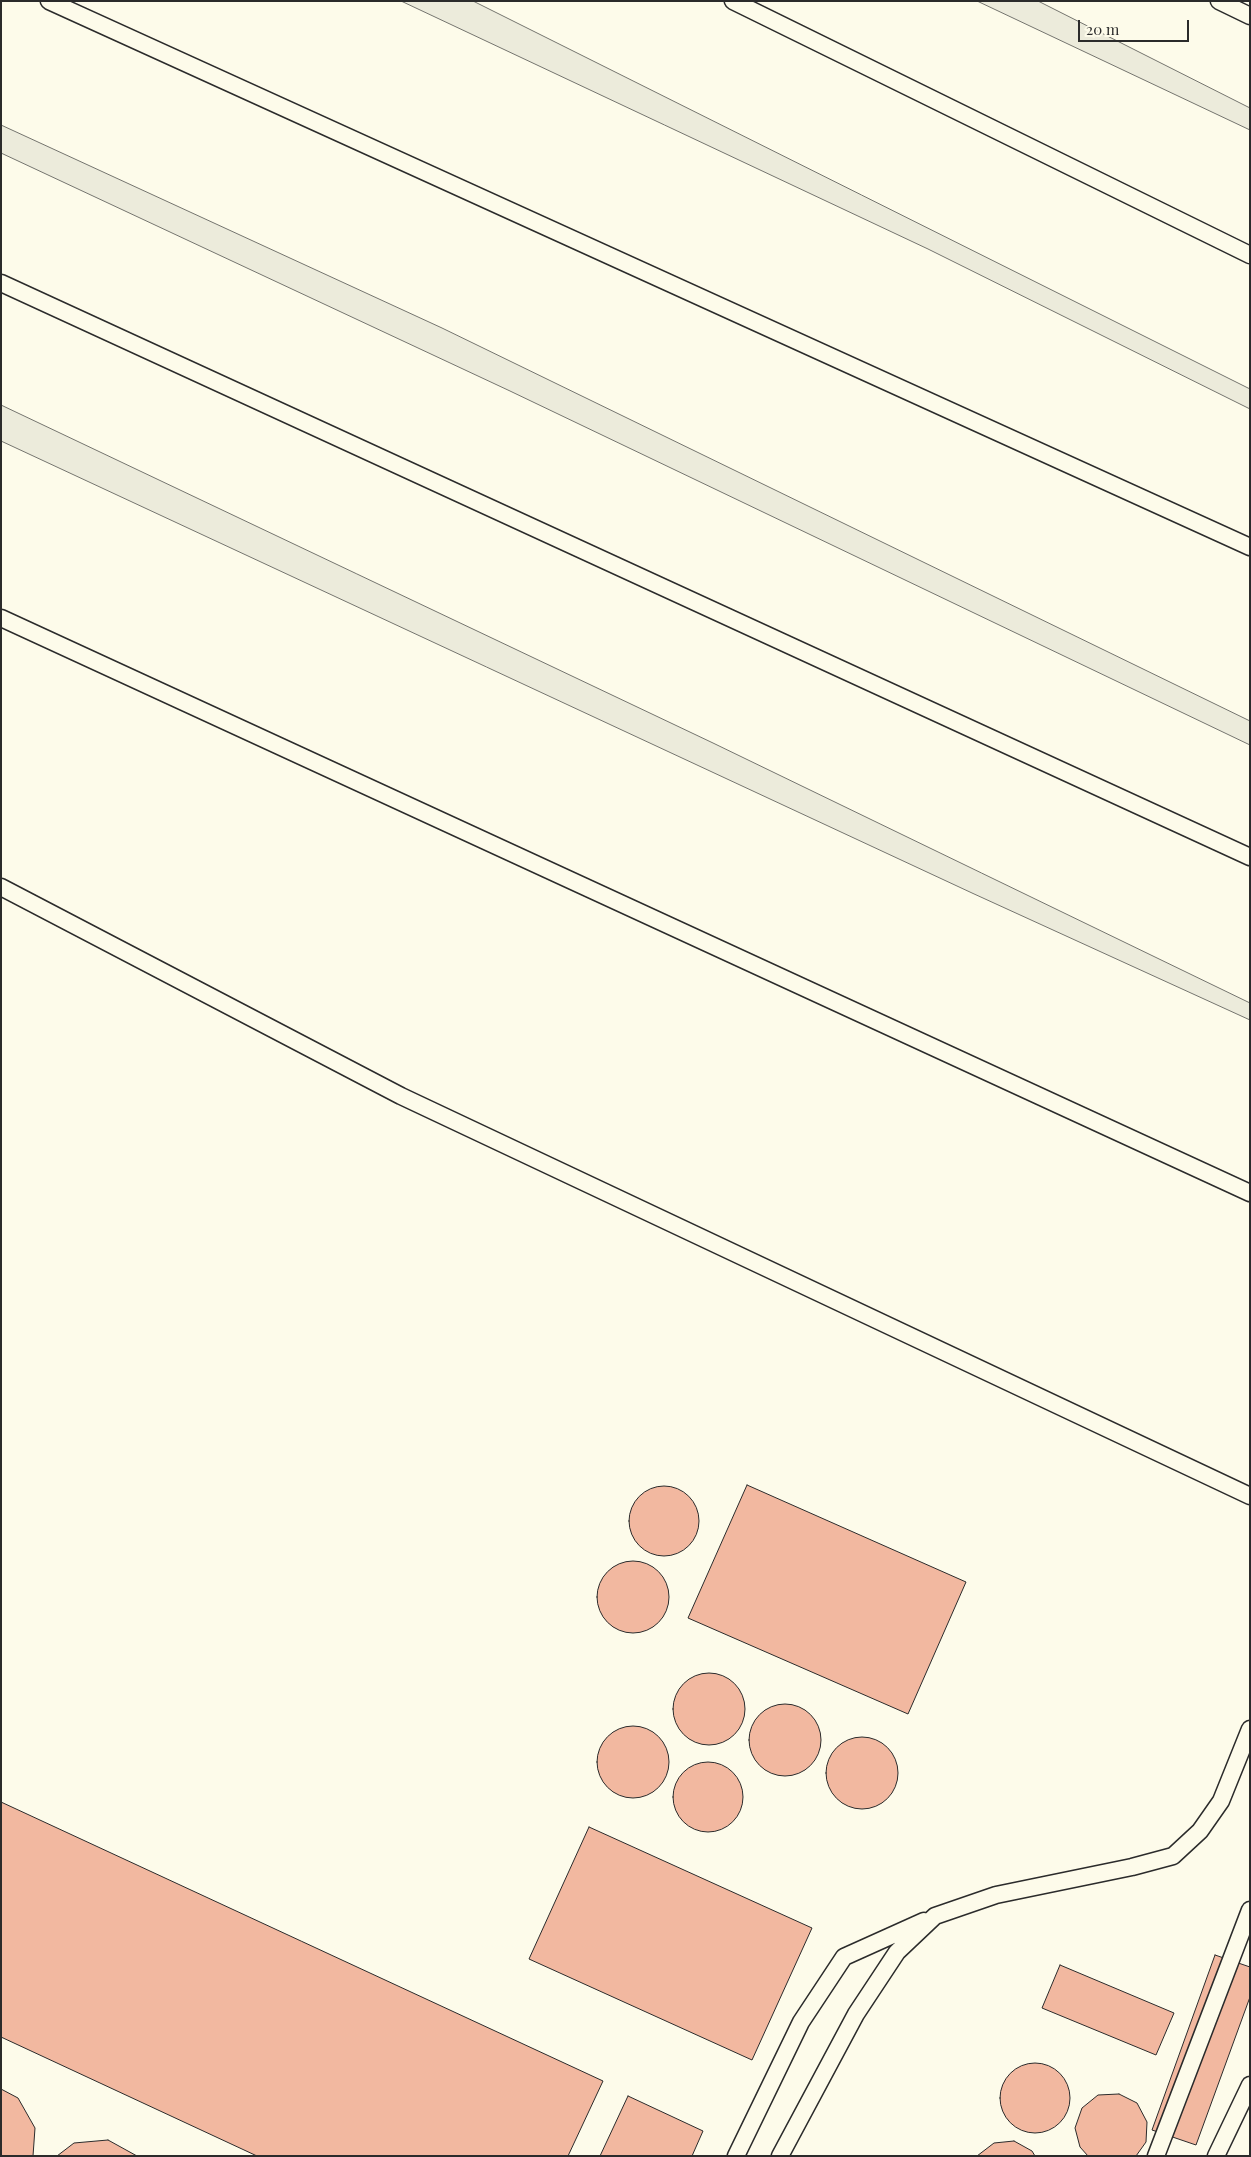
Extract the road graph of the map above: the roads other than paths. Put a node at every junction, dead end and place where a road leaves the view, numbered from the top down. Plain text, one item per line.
1 (49, 1) edge
2 (733, 1) edge
3 (1218, 1) edge
4 (1250, 16) edge
5 (1250, 255) edge
6 (1, 284) edge
7 (1250, 547) edge
8 (1, 618) edge
9 (1250, 857) edge
10 (1, 887) edge
11 (1250, 1193) edge
12 (1250, 1496) edge
13 (1250, 1729) edge
14 (1250, 1910) edge
15 (936, 1916) junction
16 (1250, 2085) edge
17 (736, 2156) edge
18 (780, 2156) edge
19 (1156, 2156) edge
20 (1216, 2156) edge

1 - 7 lane
2 - 5 lane
3 - 4 lane
6 - 9 lane
8 - 11 lane
10 - 12 lane
13 - 15 lane
14 - 19 lane
15 - 17 lane
15 - 18 lane
16 - 20 lane

